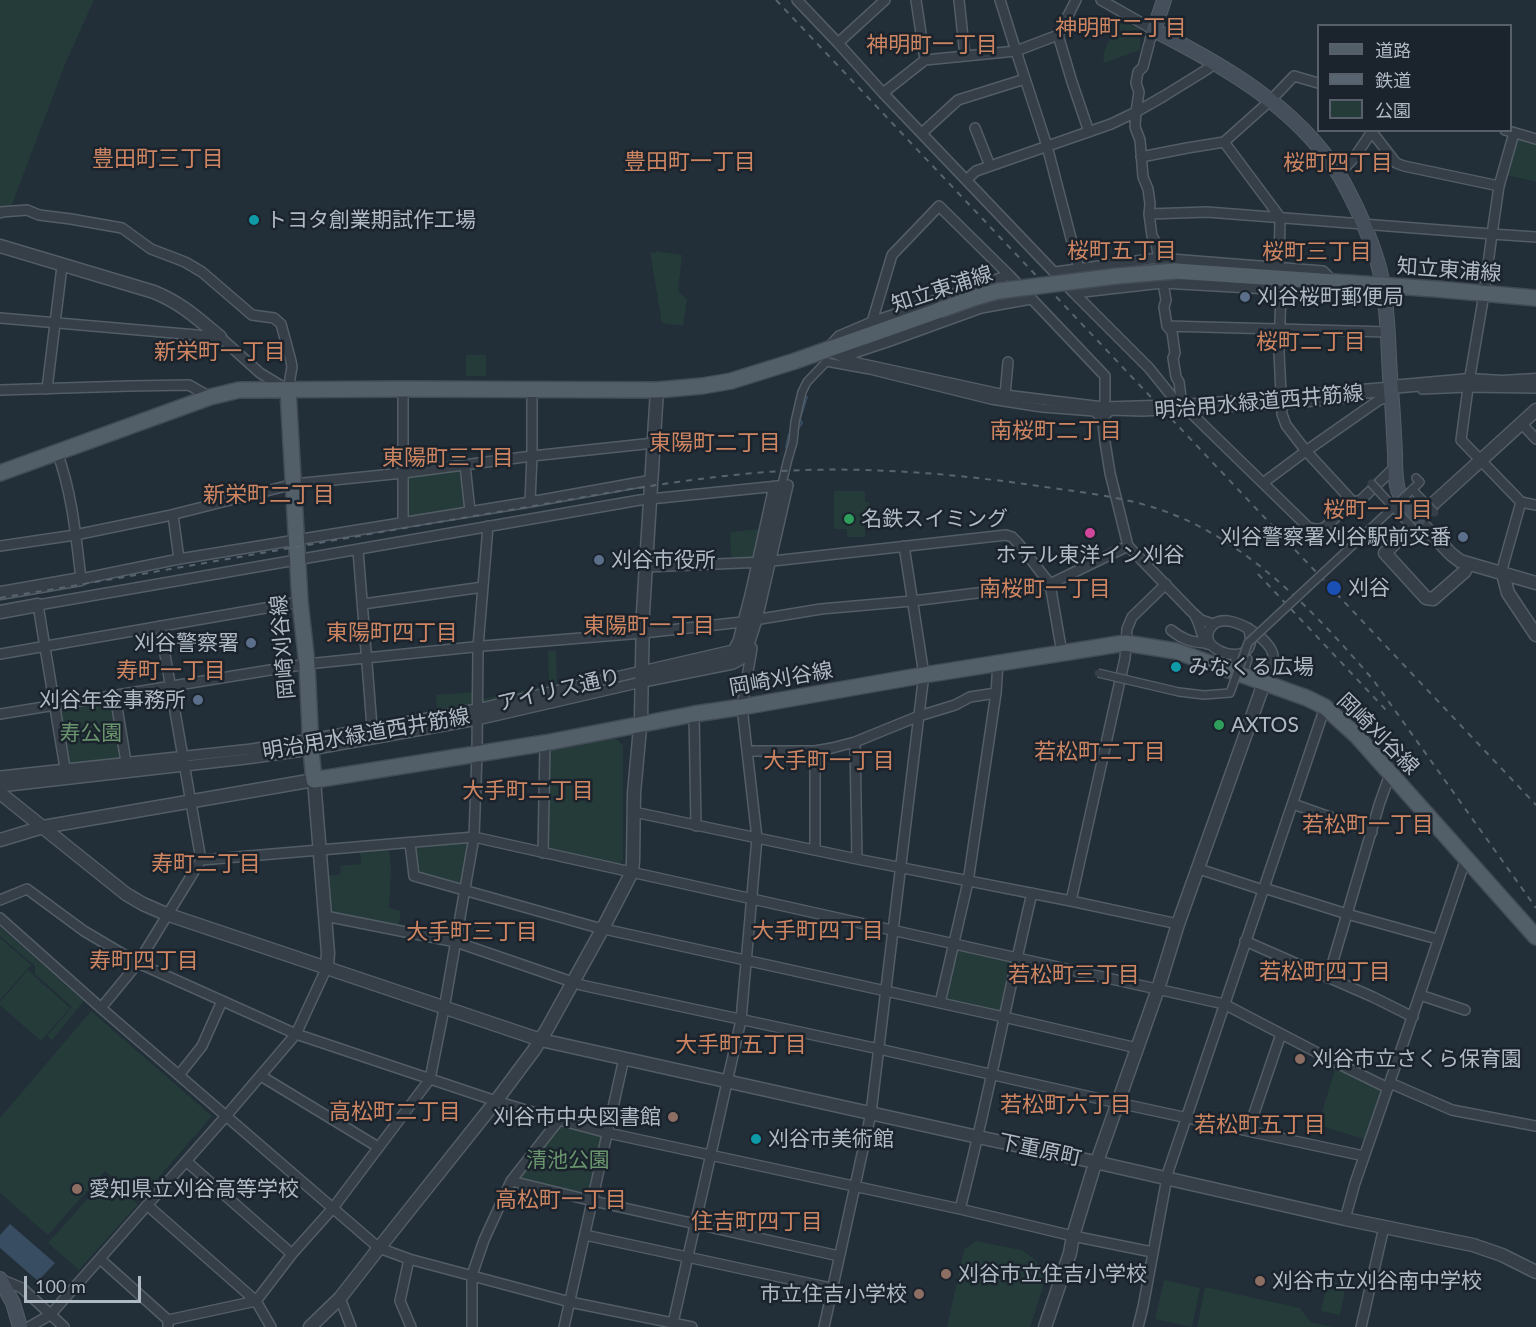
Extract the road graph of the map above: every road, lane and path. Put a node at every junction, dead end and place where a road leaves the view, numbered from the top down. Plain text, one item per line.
1 (797, 0) edge
2 (885, 0) edge
3 (916, 0) edge
4 (959, 0) edge
5 (1000, 0) edge
6 (1076, 0) edge
7 (1101, 0) edge
8 (1164, 0) edge
9 (1058, 36) junction
10 (1151, 38) junction
11 (838, 43) junction
12 (1016, 51) junction
13 (965, 56) junction
14 (925, 60) junction
15 (1215, 63) junction
16 (1025, 79) junction
17 (1317, 82) edge
18 (883, 93) junction
19 (1271, 100) junction
20 (1136, 112) junction
21 (975, 128) dead end
22 (1089, 132) junction
23 (1372, 132) edge
24 (1374, 132) edge
25 (1509, 132) edge
26 (922, 133) junction
27 (1536, 139) edge
28 (1224, 142) junction
29 (1047, 146) junction
30 (1141, 158) junction
31 (990, 166) junction
32 (1339, 174) junction
33 (966, 180) junction
34 (1499, 186) junction
35 (0, 213) edge
36 (1149, 214) junction
37 (1280, 217) junction
38 (1364, 224) junction
39 (1492, 234) junction
40 (1536, 237) edge
41 (0, 246) edge
42 (1158, 258) junction
43 (62, 266) junction
44 (1279, 267) junction
45 (1079, 269) junction
46 (1055, 272) junction
47 (1009, 275) junction
48 (1162, 283) junction
49 (1335, 283) junction
50 (1383, 286) junction
51 (1281, 290) junction
52 (1074, 293) junction
53 (1485, 294) junction
54 (1031, 298) junction
55 (1536, 298) edge
56 (0, 318) edge
57 (54, 322) junction
58 (872, 322) junction
59 (1167, 326) junction
60 (1280, 330) junction
61 (1388, 332) junction
62 (220, 337) junction
63 (826, 350) junction
64 (845, 350) junction
65 (1008, 362) dead end
66 (1536, 380) edge
67 (1469, 384) junction
68 (47, 389) junction
69 (403, 389) junction
70 (1536, 389) edge
71 (0, 390) edge
72 (288, 390) junction
73 (532, 390) junction
74 (657, 390) junction
75 (1391, 392) junction
76 (1005, 395) junction
77 (210, 397) junction
78 (1281, 402) junction
79 (1187, 407) junction
80 (1536, 410) edge
81 (1103, 411) junction
82 (1521, 423) junction
83 (1536, 439) edge
84 (654, 443) junction
85 (1306, 451) junction
86 (57, 453) junction
87 (532, 456) junction
88 (1481, 460) junction
89 (465, 465) junction
90 (1395, 467) junction
91 (0, 473) edge
92 (403, 473) junction
93 (1416, 478) dead end
94 (652, 480) junction
95 (1263, 483) junction
96 (1371, 483) dead end
97 (294, 484) junction
98 (781, 485) junction
99 (1412, 489) junction
100 (651, 499) junction
101 (531, 502) junction
102 (1353, 502) junction
103 (1521, 502) junction
104 (1536, 505) edge
105 (1394, 507) junction
106 (470, 511) junction
107 (1435, 513) dead end
108 (172, 515) junction
109 (1418, 520) junction
110 (403, 522) junction
111 (488, 526) junction
112 (75, 535) junction
113 (1420, 536) dead end
114 (296, 539) junction
115 (0, 546) edge
116 (904, 546) junction
117 (1128, 546) junction
118 (358, 550) junction
119 (179, 559) junction
120 (298, 561) junction
121 (764, 561) junction
122 (1469, 564) junction
123 (646, 567) junction
124 (1503, 574) junction
125 (81, 579) junction
126 (1536, 583) edge
127 (1050, 584) junction
128 (1166, 584) junction
129 (483, 587) junction
130 (0, 593) edge
131 (912, 600) junction
132 (300, 602) junction
133 (363, 604) junction
134 (38, 605) junction
135 (0, 612) edge
136 (1192, 612) junction
137 (1266, 614) dead end
138 (749, 621) junction
139 (1272, 621) junction
140 (1213, 624) junction
141 (160, 626) junction
142 (1248, 628) junction
143 (1200, 630) junction
144 (643, 633) junction
145 (1536, 635) edge
146 (1125, 643) junction
147 (1205, 643) junction
148 (45, 646) junction
149 (478, 647) junction
150 (1217, 649) junction
151 (1062, 653) junction
152 (0, 654) edge
153 (367, 658) junction
154 (998, 663) junction
155 (307, 664) junction
156 (1098, 673) dead end
157 (924, 675) junction
158 (642, 677) junction
159 (1264, 683) junction
160 (170, 686) junction
161 (996, 693) junction
162 (115, 695) junction
163 (54, 705) junction
164 (742, 707) junction
165 (1325, 707) junction
166 (0, 714) edge
167 (477, 714) junction
168 (694, 714) junction
169 (919, 717) junction
170 (640, 724) junction
171 (372, 727) junction
172 (855, 742) junction
173 (545, 743) junction
174 (311, 745) junction
175 (747, 751) junction
176 (815, 751) junction
177 (477, 754) junction
178 (184, 761) junction
179 (126, 762) junction
180 (66, 768) junction
181 (1390, 774) junction
182 (0, 776) edge
183 (314, 780) junction
184 (0, 782) edge
185 (0, 787) edge
186 (0, 793) edge
187 (191, 801) junction
188 (1293, 804) junction
189 (634, 812) junction
190 (696, 826) junction
191 (43, 827) junction
192 (1371, 832) junction
193 (474, 837) junction
194 (757, 838) junction
195 (0, 840) edge
196 (410, 843) junction
197 (320, 849) junction
198 (815, 850) junction
199 (543, 853) junction
200 (1466, 858) junction
201 (857, 859) junction
202 (201, 860) junction
203 (901, 868) junction
204 (1199, 869) junction
205 (632, 872) junction
206 (968, 882) junction
207 (1264, 889) junction
208 (465, 890) junction
209 (1032, 893) junction
210 (751, 898) junction
211 (0, 900) edge
212 (1071, 901) junction
213 (1347, 914) junction
214 (166, 915) junction
215 (325, 916) junction
216 (0, 918) edge
217 (1178, 924) junction
218 (603, 928) junction
219 (894, 930) junction
220 (1536, 937) edge
221 (1437, 939) junction
222 (1245, 941) junction
223 (456, 942) junction
224 (953, 942) junction
225 (1017, 957) junction
226 (745, 960) junction
227 (138, 963) junction
228 (327, 967) junction
229 (1328, 978) junction
230 (573, 982) junction
231 (1158, 989) junction
232 (886, 991) junction
233 (1420, 995) junction
234 (222, 1001) junction
235 (940, 1003) junction
236 (1224, 1004) junction
237 (101, 1008) junction
238 (444, 1009) junction
239 (1466, 1010) dead end
240 (1004, 1017) junction
241 (1413, 1017) junction
242 (741, 1020) junction
243 (296, 1034) junction
244 (1281, 1034) junction
245 (541, 1040) junction
246 (1137, 1048) junction
247 (879, 1049) junction
248 (624, 1058) junction
249 (991, 1074) junction
250 (179, 1075) junction
251 (261, 1076) junction
252 (430, 1079) junction
253 (727, 1081) junction
254 (1389, 1085) junction
255 (496, 1101) junction
256 (1118, 1103) junction
257 (872, 1113) junction
258 (226, 1116) junction
259 (1185, 1118) junction
260 (559, 1120) junction
261 (1536, 1126) edge
262 (1248, 1131) junction
263 (608, 1133) junction
264 (978, 1137) junction
265 (378, 1147) junction
266 (711, 1155) junction
267 (1364, 1156) junction
268 (186, 1161) junction
269 (1097, 1162) junction
270 (1167, 1178) junction
271 (511, 1181) junction
272 (854, 1187) junction
273 (593, 1201) junction
274 (147, 1205) junction
275 (333, 1208) junction
276 (960, 1209) junction
277 (1345, 1219) junction
278 (694, 1223) junction
279 (1384, 1227) junction
280 (585, 1234) junction
281 (1073, 1236) junction
282 (379, 1248) junction
283 (1152, 1252) junction
284 (292, 1254) junction
285 (688, 1256) junction
286 (839, 1256) junction
287 (100, 1259) junction
288 (409, 1259) junction
289 (1536, 1272) edge
290 (472, 1275) junction
291 (0, 1279) edge
292 (831, 1288) junction
293 (340, 1298) junction
294 (256, 1301) junction
295 (570, 1302) junction
296 (50, 1315) junction
297 (673, 1323) junction
298 (168, 1324) edge
299 (20, 1327) edge
300 (29, 1327) edge
301 (64, 1327) edge
302 (271, 1327) edge
303 (310, 1327) edge
304 (351, 1327) edge
305 (411, 1327) edge
306 (472, 1327) edge
307 (564, 1327) edge
308 (692, 1327) edge
309 (824, 1327) edge
310 (1045, 1327) edge
311 (1138, 1327) edge
312 (1361, 1327) edge

1 - 11 street
2 - 11 street
3 - 14 street
4 - 13 street
5 - 12 street
6 - 9 street
7 - 10 street
8 - 10 main road
9 - 12 street
9 - 22 street
10 - 15 main road
10 - 20 street
11 - 18 street
12 - 13 street
12 - 16 street
13 - 14 street
14 - 18 street
15 - 19 main road
15 - 20 street
16 - 26 street
16 - 29 street
17 - 19 street
18 - 26 street
19 - 28 street
19 - 32 main road
20 - 22 street
20 - 30 street
21 - 31 street
22 - 29 street
23 - 32 street
24 - 34 street
25 - 27 street
25 - 34 street
26 - 33 street
28 - 30 street
28 - 37 street
29 - 31 street
29 - 45 street
30 - 36 street
31 - 33 street
32 - 38 main road
33 - 46 street
34 - 39 street
35 - 72 street
36 - 37 street
36 - 42 street
37 - 38 street
37 - 44 street
38 - 39 street
38 - 50 main road
39 - 40 street
39 - 53 street
41 - 43 street
42 - 44 street
42 - 45 street
42 - 48 street
43 - 57 street
43 - 62 street
44 - 49 street
45 - 46 street
46 - 52 street
47 - 54 street
47 - 58 street
47 - 58 street
48 - 51 street
48 - 52 street
48 - 59 street
49 - 50 main road, 知立東浦線
49 - 51 street
49 - 64 main road, 知立東浦線, bridge
50 - 53 main road, 知立東浦線
50 - 61 main road
51 - 60 street
52 - 79 street
53 - 55 main road, 知立東浦線
53 - 67 street
54 - 64 street
54 - 81 street
56 - 57 street
57 - 62 street
57 - 68 street
58 - 63 street
59 - 60 street
59 - 79 street
60 - 61 street
60 - 78 street
61 - 75 main road
62 - 72 street
63 - 64 main road, 知立東浦線
63 - 74 main road, 知立東浦線
64 - 76 street
65 - 76 street
66 - 67 street
67 - 70 street
67 - 75 street
67 - 88 street
68 - 71 street
68 - 77 street
69 - 72 main road
69 - 73 main road
69 - 92 street
72 - 77 main road
72 - 97 main road, 岡崎刈谷線
73 - 74 main road
73 - 87 street
74 - 84 street
75 - 78 street
75 - 85 street
75 - 90 main road
76 - 81 street
77 - 86 main road
78 - 79 street
78 - 85 street
79 - 81 street
79 - 95 street
80 - 82 street
81 - 98 street
81 - 117 street
82 - 83 street
82 - 88 street
84 - 87 street
84 - 94 street
85 - 95 street
85 - 102 street
86 - 91 main road
86 - 112 street
87 - 89 street
87 - 101 street
88 - 103 street
88 - 109 street
89 - 92 street
89 - 106 street
90 - 102 street
90 - 109 main road
92 - 97 street
92 - 110 street
93 - 99 street
94 - 100 street
94 - 101 street
95 - 102 street
96 - 105 street, bridge
97 - 108 street
97 - 114 main road, 岡崎刈谷線
98 - 100 street
98 - 121 street
99 - 105 street, bridge
99 - 107 street, bridge
100 - 111 street
100 - 123 street
101 - 106 street
103 - 104 street
103 - 124 street
105 - 113 street, bridge
105 - 139 street, bridge
106 - 110 street
108 - 112 street
108 - 119 street
109 - 122 street
109 - 122 street
110 - 114 street
111 - 118 street
111 - 129 street
112 - 115 street
112 - 125 street
114 - 119 street
114 - 120 main road, 岡崎刈谷線
116 - 121 street
116 - 127 street
116 - 131 street
117 - 127 street
117 - 128 street
118 - 120 street
118 - 133 street
119 - 125 street
120 - 132 main road, 岡崎刈谷線
120 - 134 street
121 - 123 street
121 - 138 street
121 - 138 street
122 - 124 street
123 - 144 street
124 - 126 street
124 - 145 street
125 - 130 street
127 - 131 street
127 - 151 street
128 - 136 street
128 - 146 street
129 - 133 street
129 - 149 street
131 - 138 street
131 - 157 street
132 - 141 street
132 - 155 main road, 岡崎刈谷線
133 - 153 street
134 - 135 street
134 - 148 street
136 - 140 street
136 - 143 street
137 - 139 street, bridge
138 - 144 street
138 - 158 street
138 - 158 street
138 - 164 street
139 - 156 street, bridge
140 - 142 street
140 - 150 street
141 - 148 street
141 - 160 street
142 - 150 street
142 - 159 street
143 - 147 street
143 - 147 street
144 - 149 street
144 - 158 street
146 - 151 main road, 岡崎刈谷線
146 - 159 main road, 岡崎刈谷線
146 - 212 street
147 - 150 street
148 - 152 street
148 - 163 street
149 - 153 street
149 - 167 street
151 - 154 main road, 岡崎刈谷線
153 - 155 street
153 - 171 street
154 - 157 main road, 岡崎刈谷線
154 - 161 street
155 - 160 street
155 - 174 main road, 岡崎刈谷線
157 - 164 main road, 岡崎刈谷線
157 - 169 street
158 - 167 street, アイリス通り
158 - 170 street
159 - 165 main road, 岡崎刈谷線
159 - 204 street
160 - 162 street
160 - 178 street
161 - 169 street
161 - 206 street
162 - 163 street
162 - 179 street
163 - 166 street
163 - 180 street
164 - 168 main road, 岡崎刈谷線
164 - 175 street
165 - 181 main road, 岡崎刈谷線
165 - 188 street
167 - 171 street
167 - 174 street
167 - 177 street
168 - 170 main road, 岡崎刈谷線
168 - 190 street
169 - 172 street
169 - 203 street
170 - 173 main road, 岡崎刈谷線
170 - 189 street
171 - 174 street
172 - 176 street
172 - 201 street
173 - 177 main road, 岡崎刈谷線
173 - 199 street
174 - 178 street
174 - 183 main road, 岡崎刈谷線
175 - 176 street
175 - 194 street
176 - 198 street
177 - 183 main road, 岡崎刈谷線
177 - 193 street
178 - 179 street
178 - 184 street
178 - 185 street
178 - 187 street
179 - 180 street
180 - 182 street
181 - 192 street
181 - 200 main road, 岡崎刈谷線
183 - 187 street
183 - 197 street
186 - 191 street, 下重原町
187 - 191 street
187 - 202 street
188 - 192 street
188 - 207 street
189 - 190 street
189 - 205 street
190 - 194 street
191 - 195 street
191 - 214 street, 下重原町
192 - 213 street
193 - 196 street
193 - 199 street
193 - 208 street
194 - 198 street
194 - 210 street
196 - 197 street
196 - 208 street
197 - 202 street
197 - 215 street
198 - 201 street
199 - 205 street
200 - 220 main road, 岡崎刈谷線
200 - 221 street
201 - 203 street
202 - 214 street
203 - 206 street
203 - 219 street
204 - 207 street
204 - 217 street
205 - 210 street
205 - 218 street
206 - 209 street
206 - 224 street
207 - 213 street
207 - 222 street
208 - 218 street
208 - 223 street
209 - 212 street
209 - 225 street
210 - 219 street
210 - 226 street
211 - 227 street
212 - 217 street
213 - 221 street
213 - 229 street
214 - 227 street
214 - 228 street, 下重原町
215 - 223 street
215 - 228 street
216 - 237 street
217 - 231 street
218 - 226 street
218 - 230 street
219 - 224 street
219 - 232 street
221 - 233 street
222 - 229 street
222 - 236 street
223 - 230 street
223 - 238 street
224 - 225 street
224 - 235 street
225 - 231 street
225 - 240 street
226 - 232 street
226 - 242 street
227 - 234 street
227 - 237 street
228 - 238 street, 下重原町
228 - 243 street
229 - 241 street
230 - 242 street
230 - 245 street
231 - 236 street
231 - 246 street
232 - 235 street
232 - 247 street
233 - 239 street
233 - 241 street
234 - 243 street
234 - 250 street
235 - 240 street
236 - 244 street
236 - 259 street
237 - 250 street
238 - 245 street, 下重原町
238 - 252 street
240 - 246 street
240 - 249 street
241 - 254 street
242 - 247 street
242 - 253 street
243 - 251 street
243 - 252 street
244 - 254 street
244 - 262 street
245 - 248 street, 下重原町
245 - 255 street
246 - 256 street
247 - 249 street
247 - 257 street
248 - 253 street, 下重原町
248 - 263 street
249 - 256 street
249 - 264 street
250 - 258 street
251 - 258 street
251 - 265 street
252 - 255 street
252 - 265 street
253 - 257 street, 下重原町
253 - 266 street
254 - 261 street
254 - 267 street
255 - 260 street
255 - 282 street
256 - 259 street
256 - 269 street
257 - 264 street, 下重原町
257 - 272 street
258 - 268 street
258 - 275 street
259 - 262 street
259 - 270 street
260 - 263 street
260 - 271 street
262 - 267 street
263 - 266 street
263 - 273 street
264 - 269 street, 下重原町
264 - 276 street
265 - 275 street
266 - 272 street
266 - 278 street
267 - 277 street
268 - 274 street
268 - 284 street
269 - 270 street, 下重原町
269 - 281 street
270 - 277 street, 下重原町
270 - 283 street
271 - 273 street
271 - 290 street
272 - 276 street
272 - 286 street
273 - 278 street
273 - 280 street
274 - 287 street
274 - 294 street
275 - 282 street
275 - 284 street
276 - 281 street
277 - 279 street, 下重原町
278 - 285 street
278 - 286 street
279 - 289 street, 下重原町
279 - 312 street
280 - 285 street
280 - 295 street
281 - 283 street
281 - 310 street
282 - 288 street
282 - 293 street
283 - 311 street
284 - 294 street
285 - 292 street
285 - 297 street
286 - 292 street
287 - 296 street
287 - 298 street
288 - 290 street
288 - 305 street
290 - 295 street
290 - 306 street
291 - 296 street
291 - 299 main road
292 - 309 street
293 - 303 street
293 - 304 street
294 - 298 street
294 - 302 street
295 - 297 street
295 - 307 street
296 - 300 street
296 - 301 street
297 - 308 street

